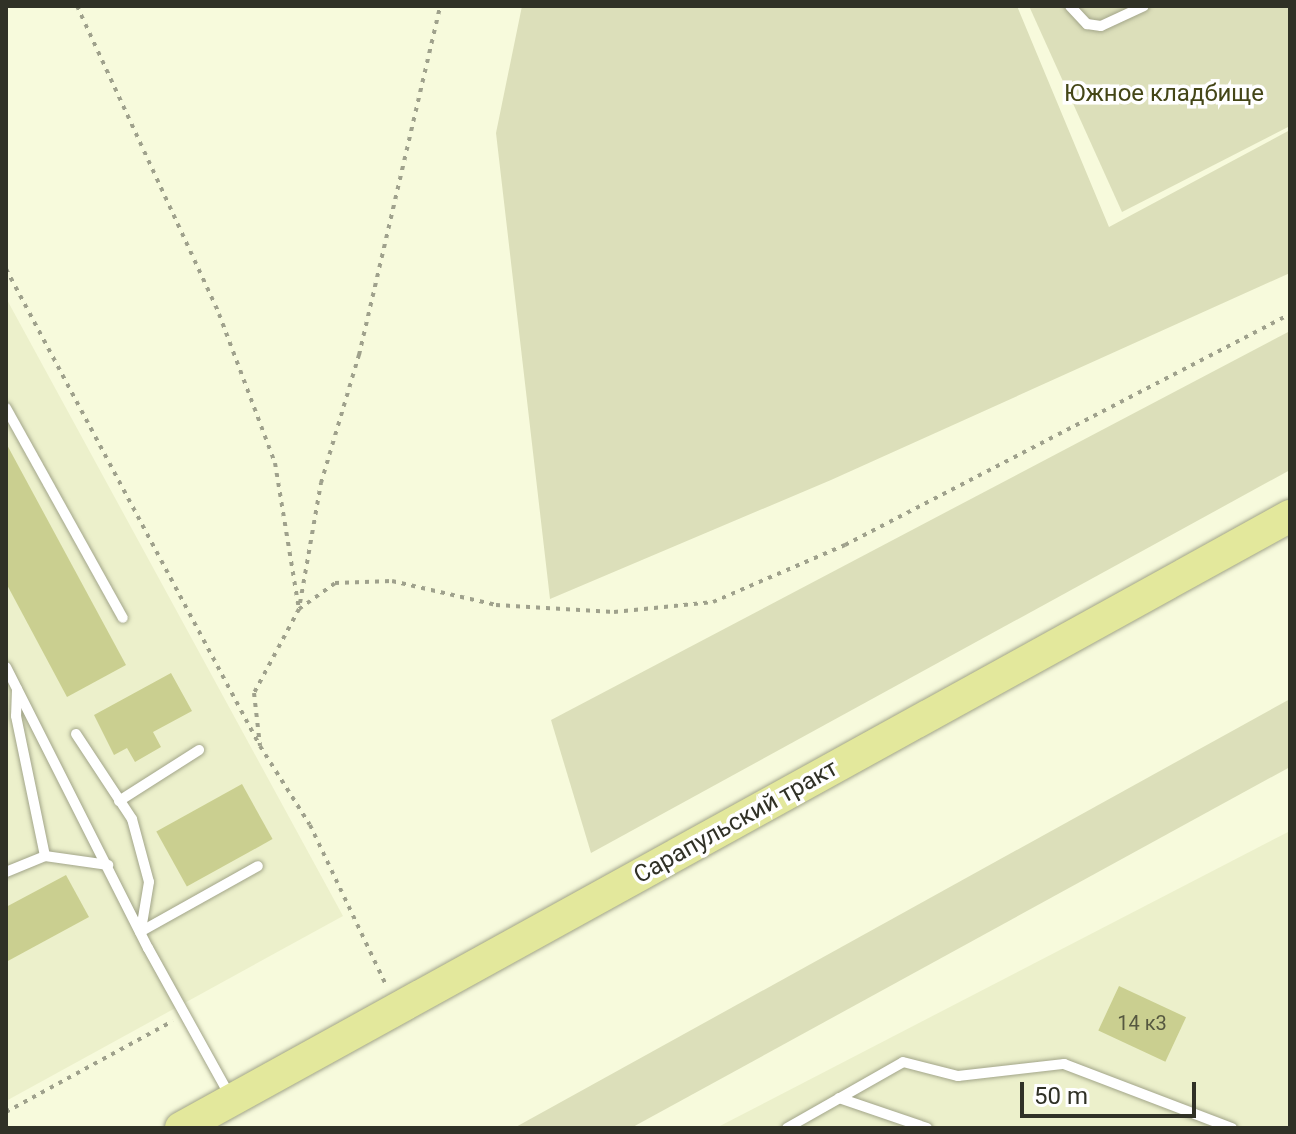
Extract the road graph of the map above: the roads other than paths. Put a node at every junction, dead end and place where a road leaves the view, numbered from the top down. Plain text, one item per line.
1 (1070, 6) edge
2 (1144, 6) edge
3 (6, 408) edge
4 (1290, 516) edge
5 (123, 618) dead end
6 (6, 667) edge
7 (17, 688) junction
8 (76, 734) dead end
9 (199, 750) dead end
10 (119, 801) junction
11 (45, 856) junction
12 (108, 865) junction
13 (258, 866) dead end
14 (6, 872) edge
15 (140, 932) junction
16 (839, 1098) junction
17 (232, 1100) junction
18 (181, 1128) edge
19 (787, 1128) edge
20 (927, 1128) edge
21 (1232, 1128) edge

1 - 2 lane
3 - 5 lane
4 - 17 main road, Сарапульский тракт
6 - 7 lane
7 - 11 lane
7 - 12 lane
8 - 10 lane
9 - 10 lane
10 - 15 lane
11 - 12 lane
11 - 14 lane
12 - 15 lane
13 - 15 lane
15 - 17 lane
16 - 19 lane
16 - 20 lane
16 - 21 lane
17 - 18 main road, Сарапульский тракт

